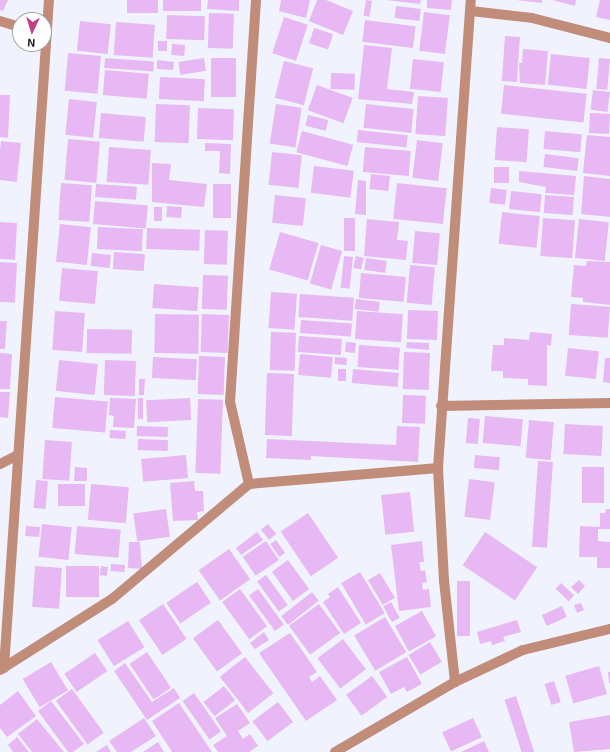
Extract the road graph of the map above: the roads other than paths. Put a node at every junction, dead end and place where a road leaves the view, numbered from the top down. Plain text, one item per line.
1 (50, 0) edge
2 (256, 0) edge
3 (471, 0) edge
4 (471, 11) junction
5 (48, 12) edge
6 (0, 21) edge
7 (12, 25) edge
8 (610, 38) edge
9 (44, 52) edge
10 (610, 403) edge
11 (441, 406) junction
12 (18, 455) junction
13 (0, 464) edge
14 (438, 468) junction
15 (250, 484) junction
16 (610, 629) edge
17 (2, 669) edge
18 (455, 682) junction
19 (335, 752) edge

1 - 5 street
2 - 15 street
3 - 4 street
4 - 8 street
4 - 11 street
6 - 7 street
9 - 12 street
10 - 11 street
11 - 14 street
12 - 13 street
12 - 17 street
14 - 15 street
14 - 18 street
15 - 17 street
16 - 18 street
18 - 19 street

